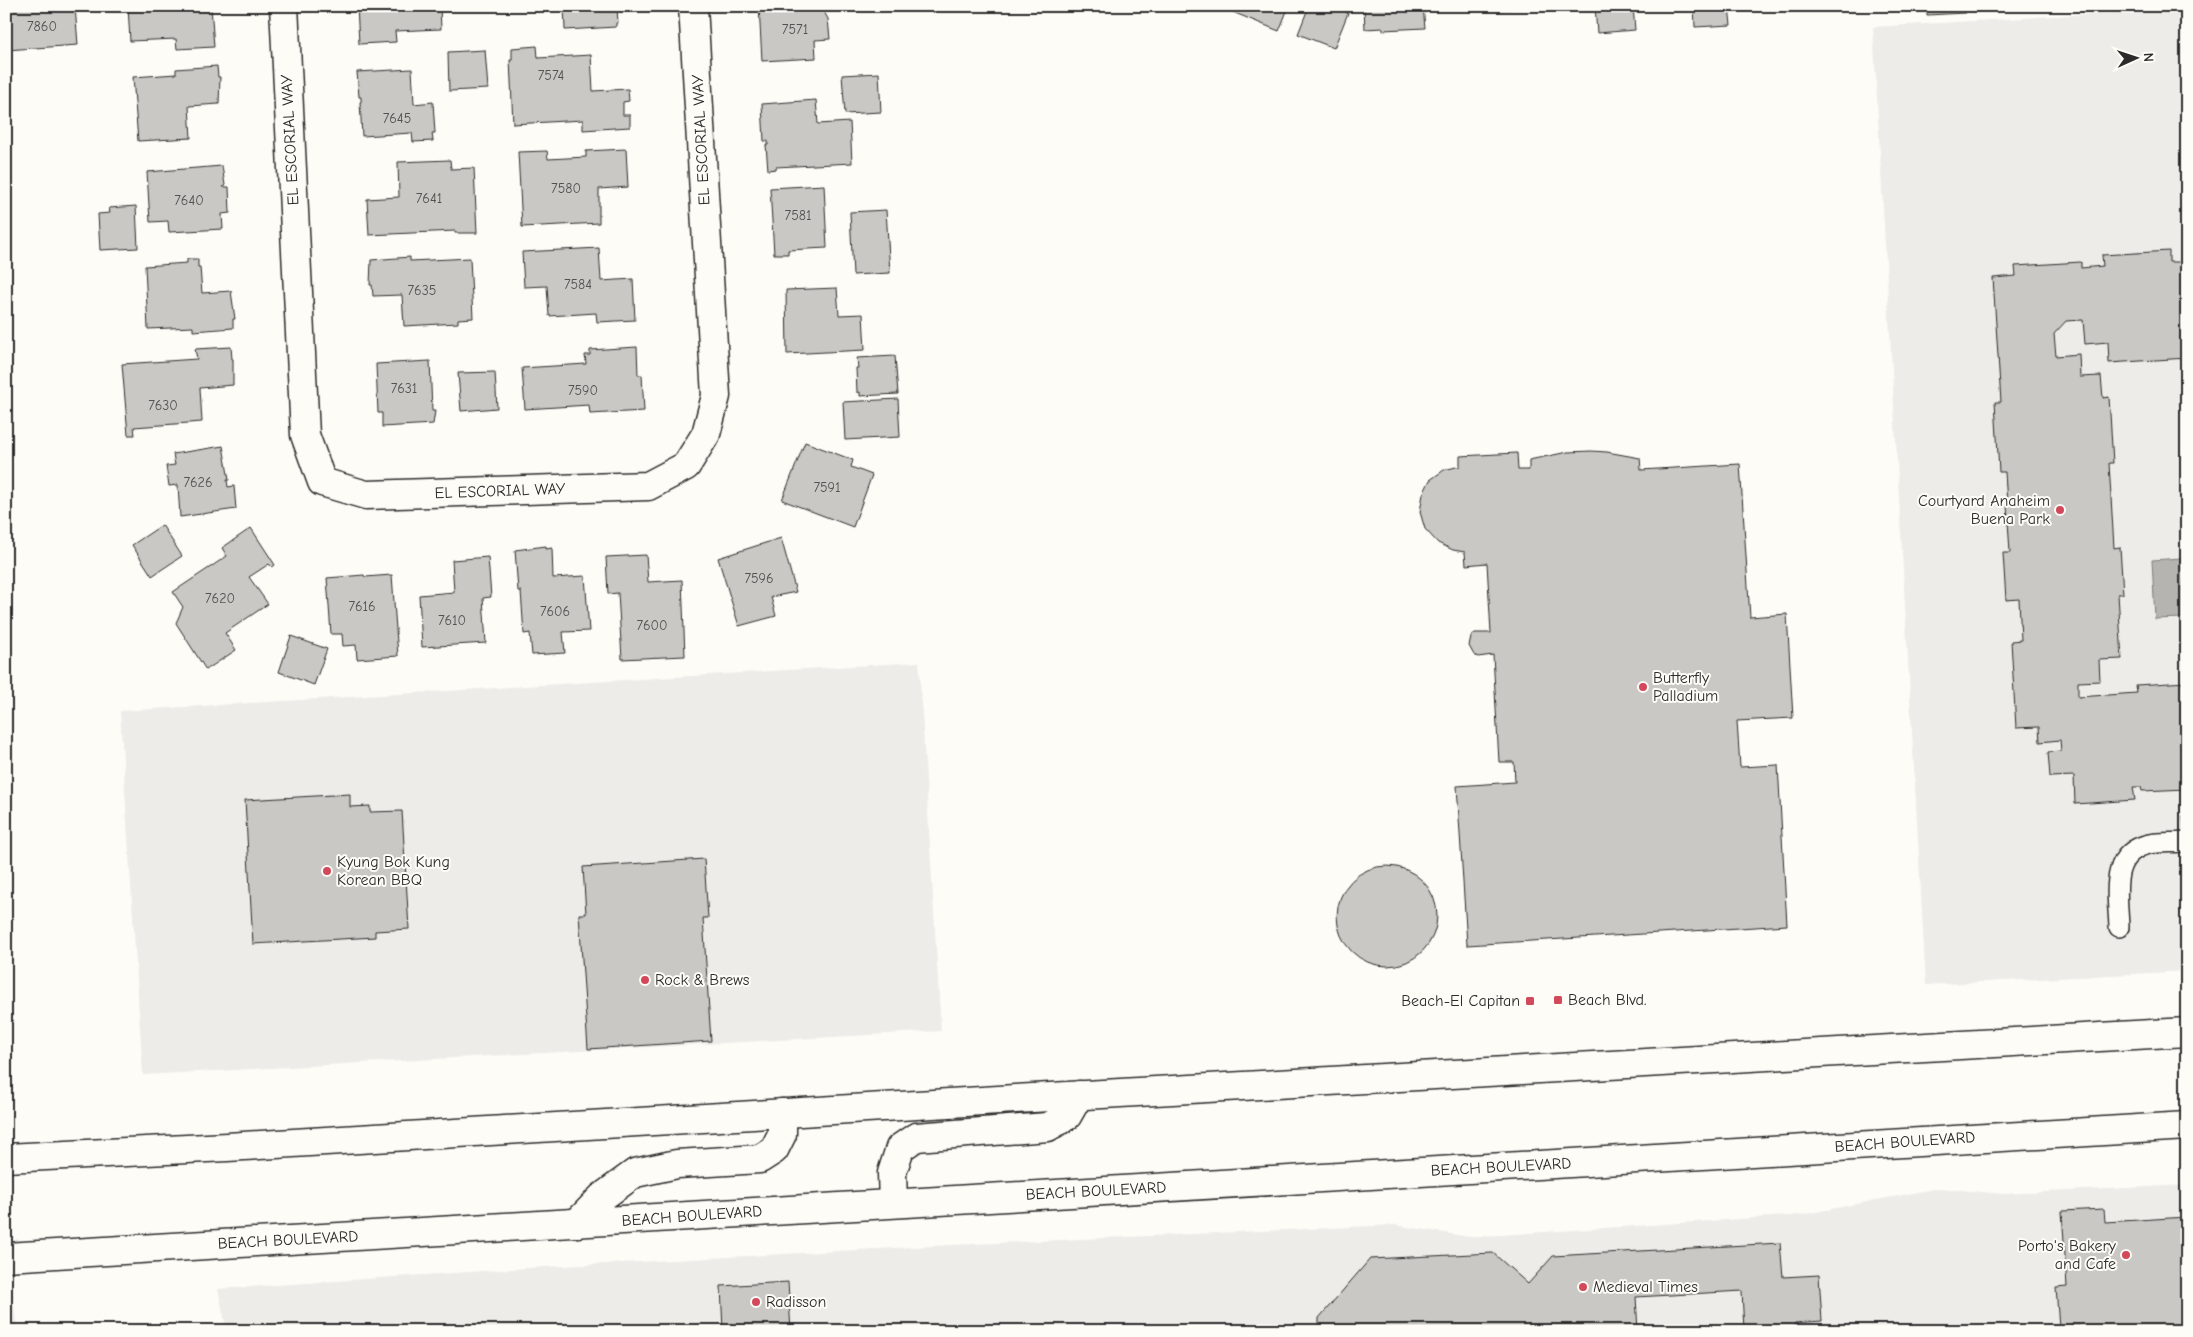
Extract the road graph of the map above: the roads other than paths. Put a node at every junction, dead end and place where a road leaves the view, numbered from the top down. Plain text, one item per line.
1 (284, 6) edge
2 (693, 6) edge
3 (2184, 842) dead end
4 (2119, 927) dead end
5 (2187, 1032) edge
6 (1079, 1095) junction
7 (782, 1113) junction
8 (2187, 1126) edge
9 (6, 1158) edge
10 (894, 1203) junction
11 (577, 1223) junction
12 (6, 1257) edge

1 - 2 main road, EL ESCORIAL WAY
3 - 4 lane
5 - 6 main road
6 - 7 main road
6 - 10 main road
7 - 9 main road
7 - 11 main road
8 - 10 main road, BEACH BOULEVARD
10 - 11 main road, BEACH BOULEVARD
11 - 12 main road, BEACH BOULEVARD

